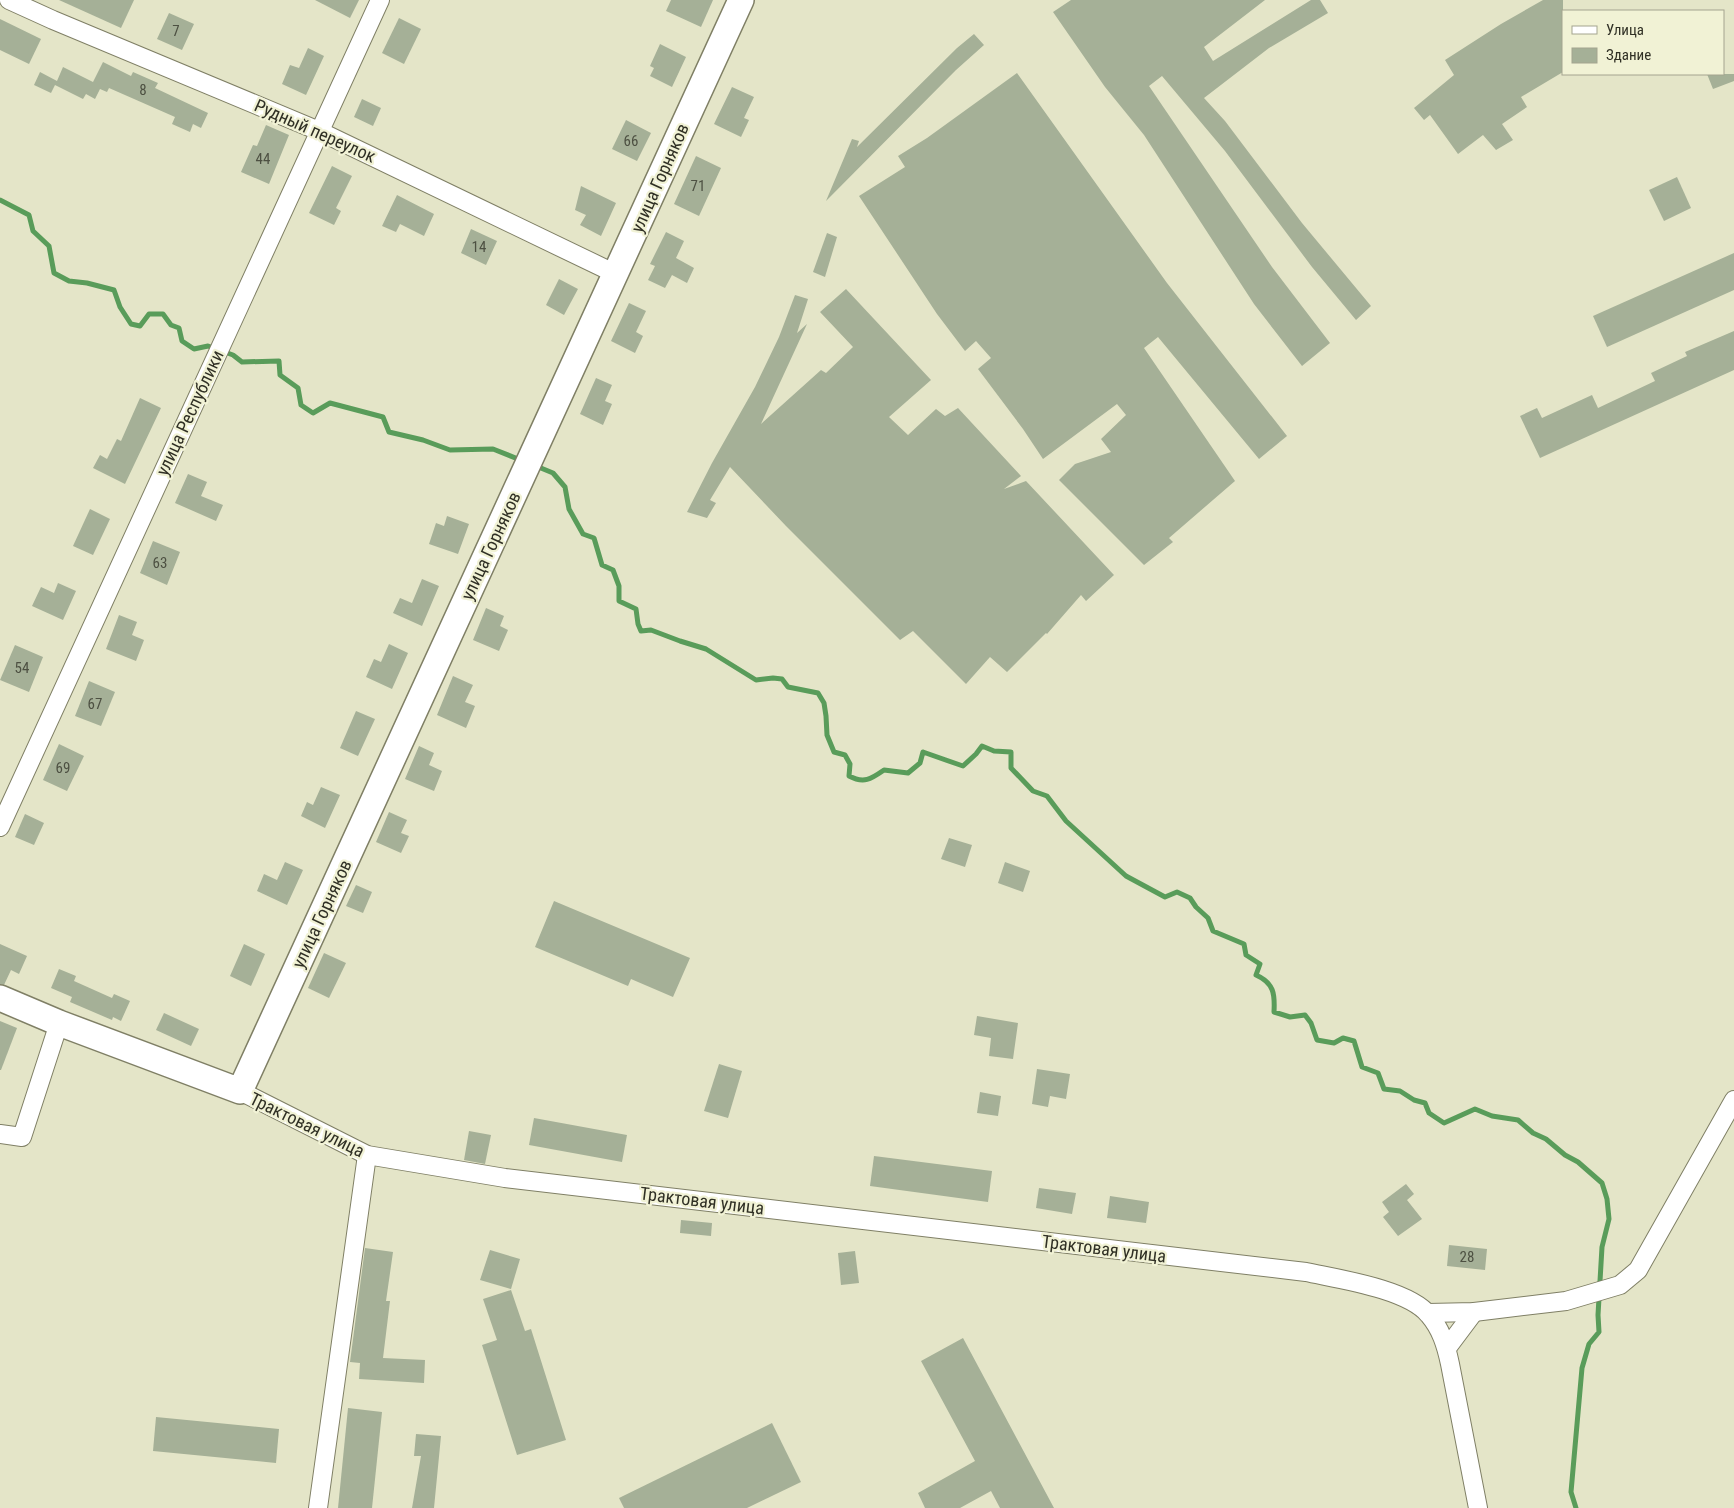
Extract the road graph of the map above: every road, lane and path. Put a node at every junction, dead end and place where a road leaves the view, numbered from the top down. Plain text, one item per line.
1 (9, 0) edge
2 (380, 0) edge
3 (741, 0) edge
4 (320, 131) junction
5 (616, 274) junction
6 (0, 826) edge
7 (0, 998) edge
8 (58, 1023) junction
9 (240, 1091) junction
10 (1734, 1100) edge
11 (0, 1134) edge
12 (367, 1156) junction
13 (1474, 1312) junction
14 (1428, 1313) junction
15 (1447, 1348) junction
16 (318, 1508) edge
17 (1478, 1508) edge

1 - 4 street, Рудный переулок
2 - 4 street, улица Республики
3 - 5 street, улица Горняков
4 - 5 street, Рудный переулок
4 - 6 street, улица Республики
5 - 9 street, улица Горняков
7 - 8 street, Трактовая улица
8 - 9 street, Трактовая улица
8 - 11 street
9 - 12 street, Трактовая улица
10 - 13 street
12 - 14 street, Трактовая улица
12 - 16 street
13 - 14 street
13 - 15 street
14 - 15 street
15 - 17 street

